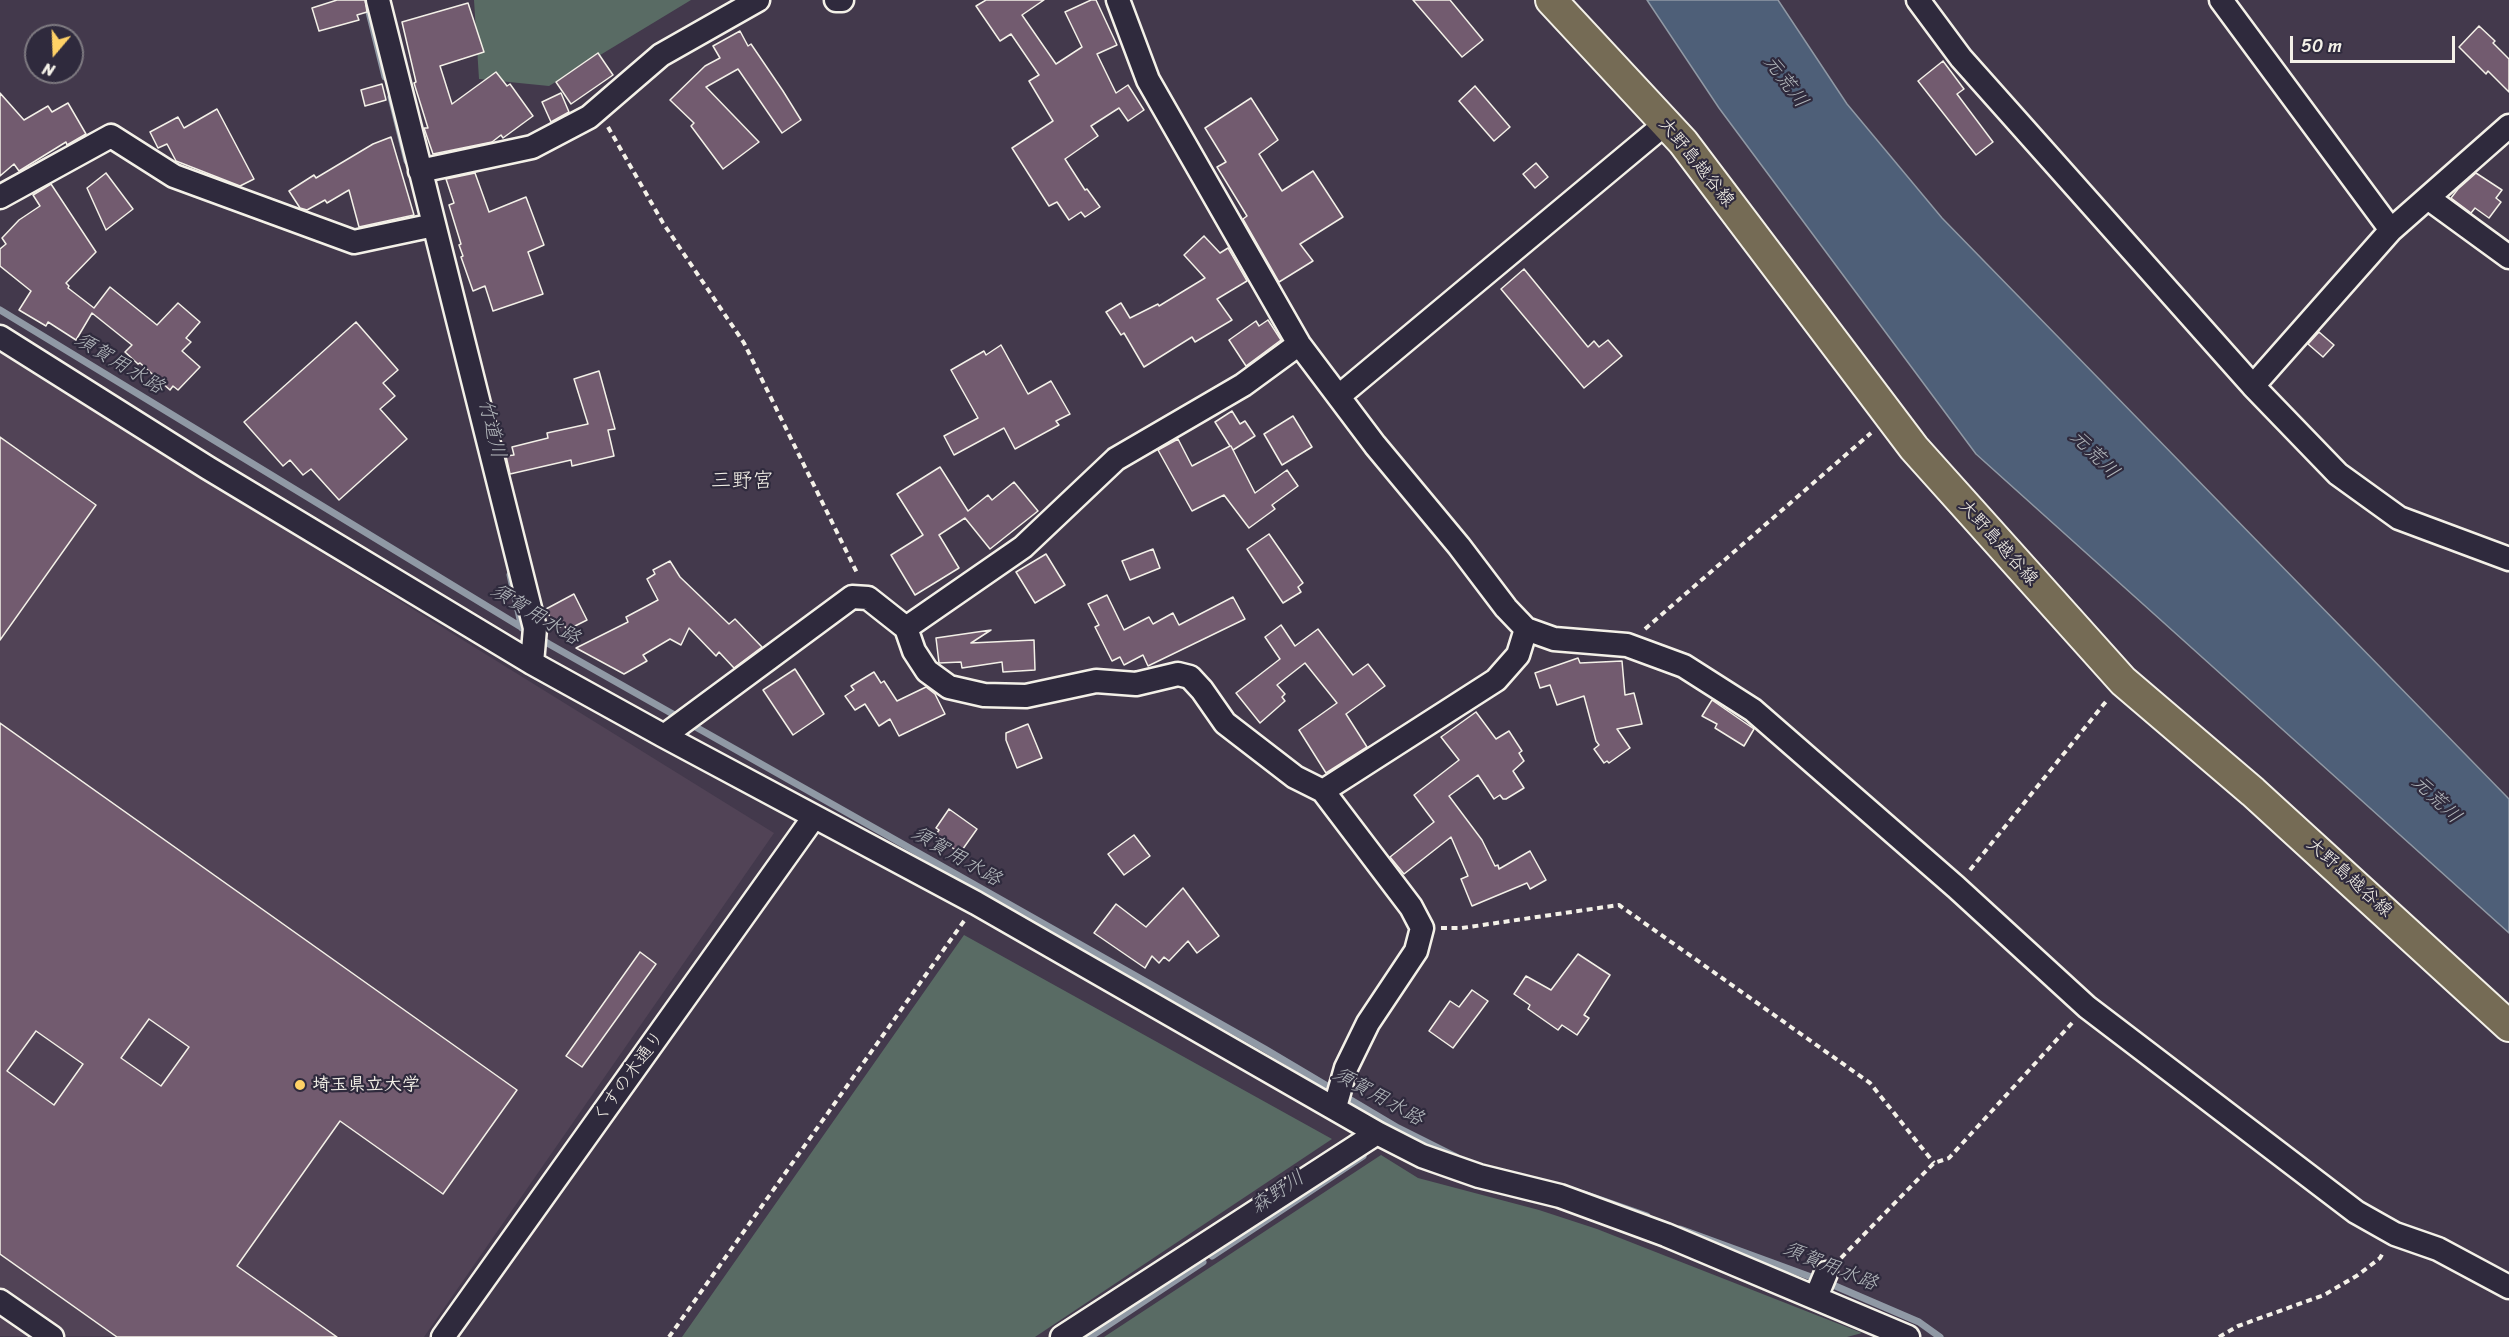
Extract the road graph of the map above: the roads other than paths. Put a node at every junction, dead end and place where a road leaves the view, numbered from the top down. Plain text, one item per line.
1 (378, 0) edge
2 (758, 0) edge
3 (836, 0) edge
4 (842, 0) edge
5 (1118, 0) edge
6 (1551, 0) edge
7 (1918, 0) edge
8 (2220, 0) edge
9 (1665, 123) junction
10 (2509, 126) edge
11 (420, 171) junction
12 (0, 197) edge
13 (2428, 198) junction
14 (434, 225) junction
15 (2391, 230) junction
16 (2509, 257) edge
17 (0, 337) edge
18 (1299, 344) junction
19 (2253, 386) junction
20 (1339, 396) junction
21 (2509, 559) edge
22 (906, 628) junction
23 (1526, 629) junction
24 (532, 663) junction
25 (664, 736) junction
26 (1323, 791) junction
27 (814, 817) junction
28 (2509, 1026) edge
29 (1335, 1107) junction
30 (1377, 1133) junction
31 (1826, 1273) road end
32 (2509, 1287) edge
33 (1816, 1297) junction
34 (0, 1301) edge
35 (52, 1337) edge
36 (443, 1337) edge
37 (1062, 1337) edge
38 (1908, 1337) edge

1 - 11 street
2 - 11 street
3 - 4 street
5 - 18 street
6 - 9 main road, 大野島越谷線
7 - 19 street
8 - 15 street
9 - 20 street
9 - 28 main road, 大野島越谷線
10 - 13 street
11 - 14 street
12 - 14 street
13 - 15 street
13 - 16 street
14 - 24 street
15 - 19 street
17 - 24 street
18 - 20 street
18 - 22 street
19 - 21 street
20 - 23 street
22 - 25 street
22 - 26 street
23 - 26 street
23 - 32 street
24 - 25 street
25 - 27 street
26 - 29 street
27 - 29 street
27 - 36 street, くすの木通り
29 - 30 street
30 - 33 street
30 - 37 street
31 - 33 street
33 - 38 street
34 - 35 street

